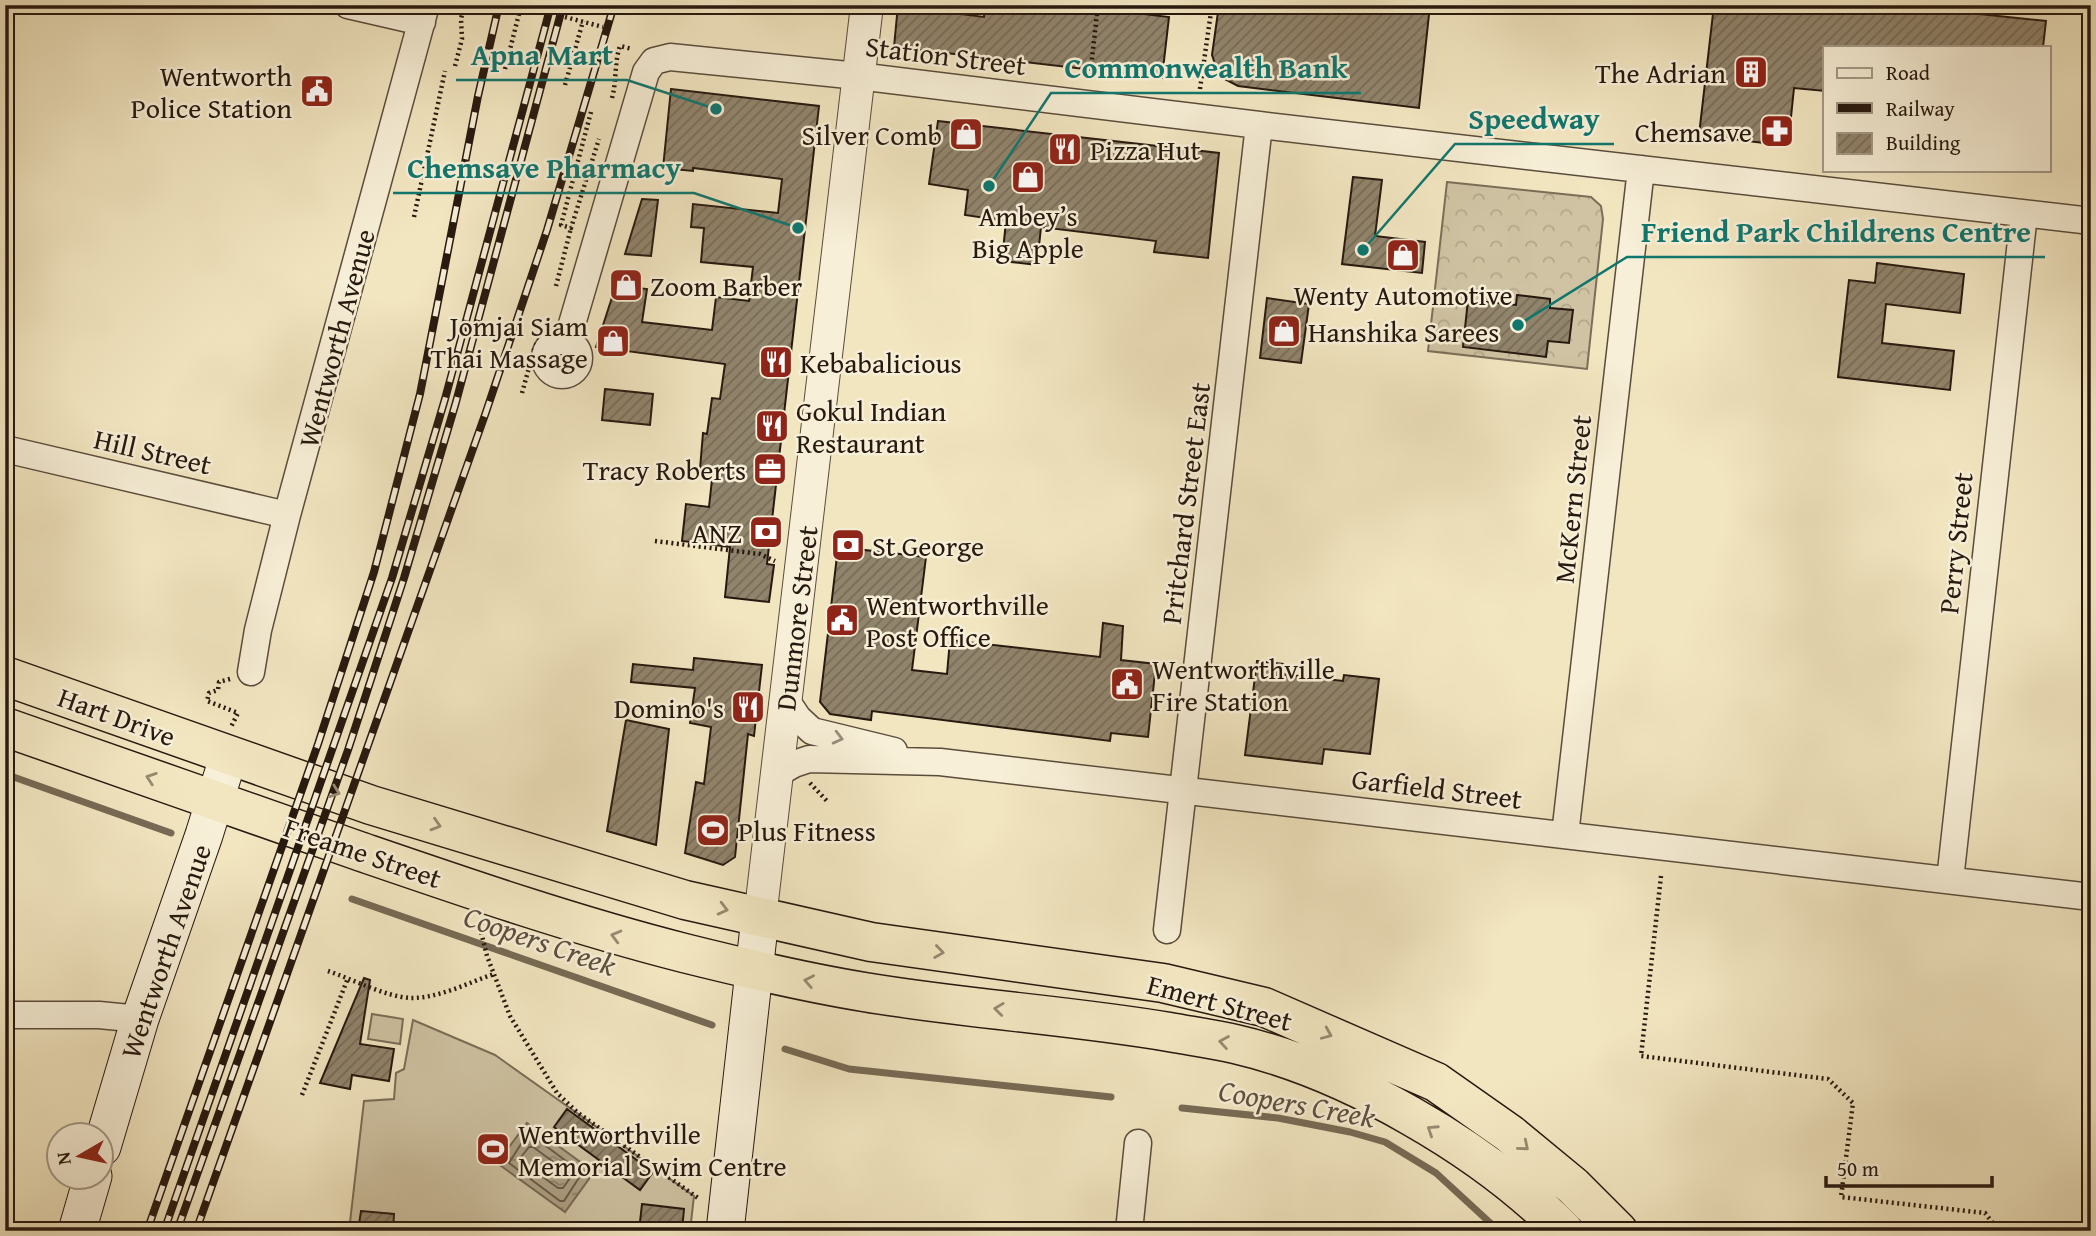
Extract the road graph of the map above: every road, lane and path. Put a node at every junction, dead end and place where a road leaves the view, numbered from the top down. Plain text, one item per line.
1 (348, 5) edge
2 (464, 5) edge
3 (867, 5) edge
4 (1098, 5) edge
5 (1212, 5) edge
6 (520, 6) edge
7 (543, 11) dead end
8 (424, 14) edge
9 (565, 17) dead end
10 (583, 22) junction
11 (603, 27) dead end
12 (632, 49) dead end
13 (455, 66) dead end
14 (505, 69) dead end
15 (445, 71) dead end
16 (859, 76) junction
17 (1090, 76) dead end
18 (565, 85) dead end
19 (1200, 89) dead end
20 (612, 97) dead end
21 (591, 112) dead end
22 (1259, 125) junction
23 (1641, 169) junction
24 (2024, 214) junction
25 (414, 217) dead end
26 (2091, 221) edge
27 (561, 225) dead end
28 (571, 228) dead end
29 (554, 292) dead end
30 (556, 335) joint
31 (522, 393) dead end
32 (5, 449) edge
33 (287, 515) junction
34 (655, 541) dead end
35 (776, 561) dead end
36 (251, 672) joint
37 (5, 676) edge
38 (786, 700) junction
39 (5, 727) edge
40 (228, 742) junction
41 (940, 762) junction
42 (778, 773) junction
43 (810, 783) dead end
44 (1184, 791) junction
45 (827, 801) dead end
46 (215, 802) junction
47 (1565, 835) junction
48 (1661, 876) dead end
49 (1950, 880) junction
50 (2091, 897) edge
51 (760, 918) junction
52 (480, 928) dead end
53 (1167, 930) dead end
54 (328, 971) dead end
55 (753, 971) junction
56 (494, 974) junction
57 (348, 978) junction
58 (5, 1015) edge
59 (140, 1019) junction
60 (302, 1095) dead end
61 (110, 1120) edge
62 (1138, 1143) dead end
63 (89, 1190) edge
64 (698, 1198) dead end
65 (77, 1231) edge
66 (725, 1231) edge
67 (1129, 1231) edge
68 (1564, 1231) edge
69 (1618, 1231) edge
70 (1999, 1231) edge

1 - 8 street
2 - 13 path
3 - 16 street, Dunmore Street
4 - 17 path
5 - 19 path
6 - 7 path
6 - 14 path
8 - 33 street, Wentworth Avenue
9 - 10 path
10 - 11 path
10 - 18 path
12 - 20 path, bridge
15 - 25 path
16 - 22 street, Station Street
16 - 30 street, Station Street
16 - 38 street, Dunmore Street
21 - 27 path
22 - 23 street, Station Street
22 - 44 street, Pritchard Street East
23 - 24 street, Station Street
23 - 47 street, McKern Street
24 - 26 street, Station Street
24 - 49 street, Perry Street
28 - 29 path
30 - 31 path
32 - 33 street, Hill Street
33 - 36 street, Wentworth Avenue
34 - 35 path
36 - 40 path
37 - 40 highway, Hart Drive
38 -> 41 street
38 - 42 street, Dunmore Street
46 -> 39 highway, Hart Drive
40 - 46 main road, Wentworth Avenue
40 -> 51 highway, Freame Street
41 - 42 street, Garfield Street
41 - 44 street, Garfield Street
42 - 51 street, Dunmore Street
43 - 45 path
44 - 47 street, Garfield Street
44 - 53 street, Pritchard Street East
55 -> 46 highway, Freame Street
46 - 59 main road, Wentworth Avenue
47 - 49 street, Garfield Street
48 - 70 path
49 - 50 street, Garfield Street
51 - 55 main road, Dunmore Street
51 -> 69 highway, Emert Street
52 - 56 path
54 - 57 path
55 - 66 main road, Dunmore Street
68 -> 55 highway, Emert Street
56 - 57 path
56 - 64 path
57 - 60 path
58 - 59 street
59 - 61 main road, Wentworth Avenue
62 - 67 street
63 - 65 main road

